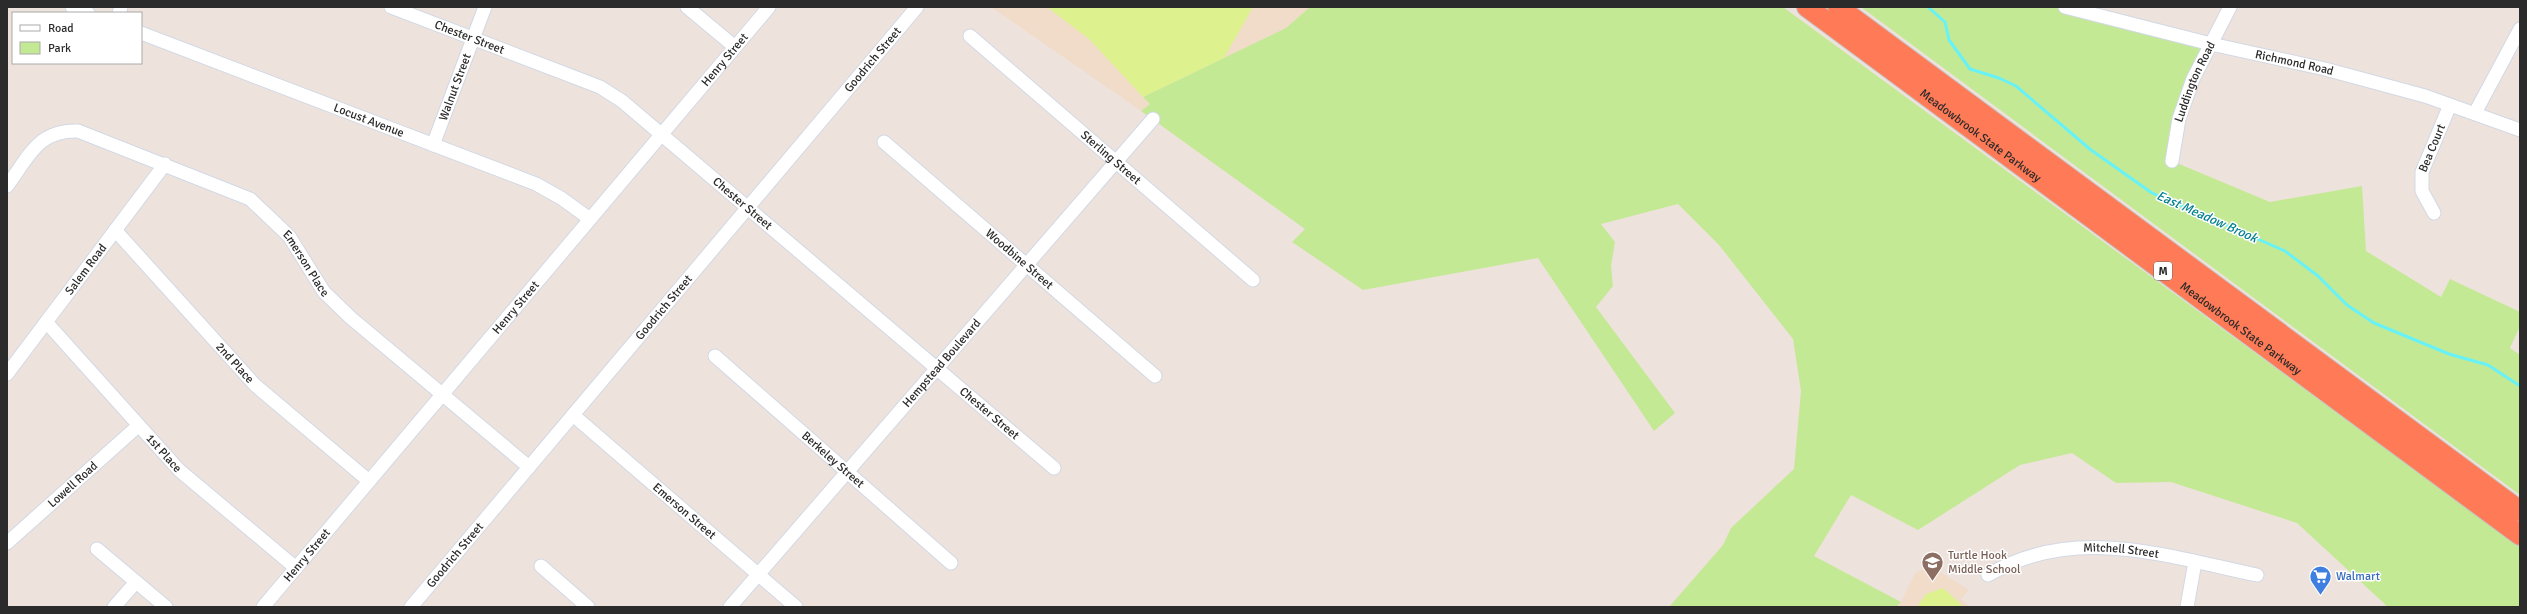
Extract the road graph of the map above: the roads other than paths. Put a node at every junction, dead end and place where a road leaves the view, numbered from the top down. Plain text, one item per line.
1 (72, 7) edge
2 (391, 7) edge
3 (485, 7) edge
4 (687, 7) edge
5 (769, 7) edge
6 (917, 7) edge
7 (1807, 7) edge
8 (1838, 7) edge
9 (2065, 7) edge
10 (2230, 7) edge
11 (85, 12) edge
12 (2520, 29) edge
13 (142, 33) edge
14 (970, 36) dead end
15 (473, 38) junction
16 (2211, 44) junction
17 (735, 47) junction
18 (2450, 105) junction
19 (2475, 113) junction
20 (1153, 119) dead end
21 (2520, 130) edge
22 (662, 134) junction
23 (884, 142) dead end
24 (433, 145) junction
25 (2172, 161) dead end
26 (1115, 162) junction
27 (165, 164) junction
28 (7, 186) edge
29 (749, 206) junction
30 (2434, 213) dead end
31 (590, 219) junction
32 (115, 230) junction
33 (1026, 265) junction
34 (1252, 280) dead end
35 (46, 323) junction
36 (715, 356) dead end
37 (937, 368) junction
38 (7, 374) edge
39 (1155, 376) dead end
40 (442, 394) junction
41 (573, 415) junction
42 (138, 426) junction
43 (529, 467) junction
44 (1054, 468) dead end
45 (848, 471) junction
46 (369, 481) junction
47 (2520, 511) edge
48 (2520, 535) edge
49 (7, 544) edge
50 (97, 549) dead end
51 (2195, 562) junction
52 (952, 563) dead end
53 (541, 566) dead end
54 (296, 568) junction
55 (758, 574) junction
56 (1988, 575) dead end
57 (2257, 575) dead end
58 (136, 582) junction
59 (114, 607) edge
60 (166, 607) edge
61 (263, 607) edge
62 (411, 607) edge
63 (588, 607) edge
64 (730, 607) edge
65 (796, 607) edge
66 (2187, 607) edge

1 - 11 street
2 - 15 street, Chester Street
3 - 15 street, Walnut Street
4 - 17 street
5 - 17 street, Henry Street
6 - 29 street, Goodrich Street
7 - 48 highway, Meadowbrook State Parkway / M
8 - 47 highway, Meadowbrook State Parkway / M
9 - 16 street, Richmond Road
10 - 16 street, Luddington Road
12 - 19 street
13 - 24 street, Locust Avenue
14 - 26 street, Sterling Street
15 - 22 street, Chester Street
15 - 24 street, Walnut Street
16 - 18 street, Richmond Road
16 - 25 street, Luddington Road
17 - 22 street, Henry Street
18 - 19 street, Richmond Road
18 - 30 street, Bea Court
19 - 21 street, Richmond Road
20 - 26 street, Hempstead Boulevard
22 - 29 street, Chester Street
22 - 31 street, Henry Street
23 - 33 street, Woodbine Street
24 - 31 street, Locust Avenue
26 - 33 street, Hempstead Boulevard
26 - 34 street, Sterling Street
27 - 28 street, Emerson Place
27 - 32 street, Salem Road
27 - 40 street, Emerson Place
29 - 37 street, Chester Street
29 - 41 street, Goodrich Street
31 - 40 street, Henry Street
32 - 35 street, Salem Road
32 - 46 street, 2nd Place
33 - 37 street, Hempstead Boulevard
33 - 39 street, Woodbine Street
35 - 38 street, Salem Road
35 - 42 street, 1st Place
36 - 45 street, Berkeley Street
37 - 44 street, Chester Street
37 - 45 street, Hempstead Boulevard
40 - 43 street, Emerson Place
40 - 46 street, Henry Street
41 - 43 street, Goodrich Street
41 - 55 street, Emerson Street
42 - 49 street, Lowell Road
42 - 54 street, 1st Place
43 - 62 street, Goodrich Street
45 - 52 street, Berkeley Street
45 - 55 street, Hempstead Boulevard
46 - 54 street, Henry Street
50 - 58 street
51 - 56 street, Mitchell Street
51 - 57 street, Mitchell Street
51 - 66 street
53 - 63 street
54 - 61 street, Henry Street
55 - 64 street, Hempstead Boulevard
55 - 65 street, Emerson Street
58 - 59 street
58 - 60 street

